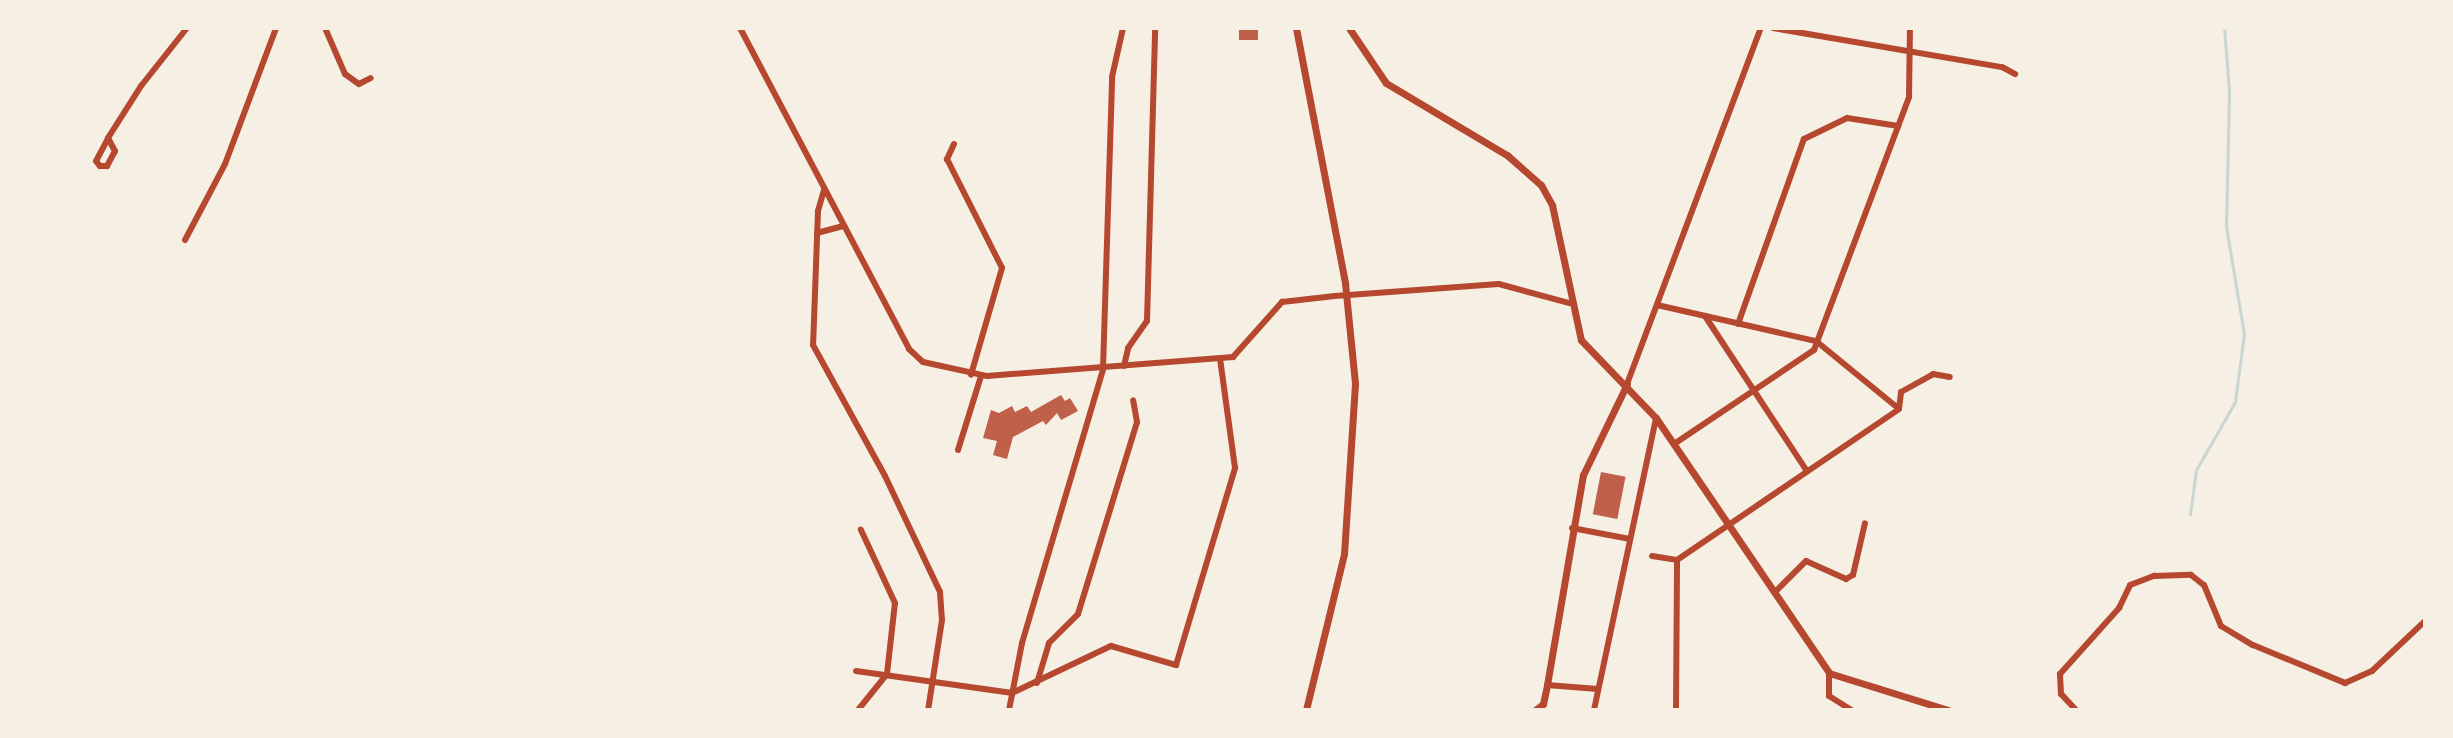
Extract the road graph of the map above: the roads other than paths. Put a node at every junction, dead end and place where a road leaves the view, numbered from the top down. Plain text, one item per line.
1 (187, 28) edge
2 (276, 28) edge
3 (325, 28) edge
4 (740, 28) edge
5 (1123, 28) edge
6 (1155, 28) edge
7 (1296, 28) edge
8 (1349, 28) edge
9 (1761, 28) edge
10 (1773, 28) edge
11 (1910, 28) edge
12 (1908, 52) junction
13 (2015, 74) dead end
14 (371, 78) dead end
15 (1898, 126) junction
16 (108, 138) dead end
17 (954, 144) dead end
18 (824, 190) junction
19 (843, 226) junction
20 (817, 233) junction
21 (185, 240) dead end
22 (1346, 295) junction
23 (1569, 303) junction
24 (1657, 305) junction
25 (1705, 316) junction
26 (1738, 324) junction
27 (1816, 341) junction
28 (1220, 358) junction
29 (1124, 366) junction
30 (1103, 369) junction
31 (971, 375) junction
32 (981, 376) junction
33 (1950, 377) dead end
34 (1627, 384) junction
35 (1754, 390) junction
36 (1133, 400) dead end
37 (1899, 409) junction
38 (1656, 418) junction
39 (1674, 444) junction
40 (958, 450) dead end
41 (1807, 471) junction
42 (1865, 523) dead end
43 (1729, 526) junction
44 (1572, 528) junction
45 (861, 530) dead end
46 (1630, 539) junction
47 (1652, 556) dead end
48 (1677, 560) junction
49 (1775, 592) junction
50 (2425, 621) edge
51 (856, 671) dead end
52 (1829, 673) junction
53 (887, 674) junction
54 (933, 681) junction
55 (1037, 683) junction
56 (1547, 685) junction
57 (1598, 689) junction
58 (1012, 693) junction
59 (1543, 707) edge
60 (858, 710) edge
61 (928, 710) edge
62 (1009, 710) edge
63 (1306, 710) edge
64 (1535, 710) edge
65 (1594, 710) edge
66 (1676, 710) edge
67 (1851, 710) edge
68 (1948, 710) edge
69 (2076, 710) edge

1 - 16 street
2 - 21 street
3 - 14 street
4 - 18 street
5 - 30 street
6 - 29 street
7 - 22 street
8 - 23 street
9 - 24 street
10 - 12 street
11 - 12 street
12 - 13 street
12 - 15 street
15 - 26 street
15 - 27 street
17 - 31 street
18 - 19 street
18 - 20 street
19 - 20 street
19 - 31 street
20 - 54 street
22 - 23 street
22 - 28 street
22 - 63 street
23 - 34 street
24 - 25 street
24 - 34 street
25 - 26 street
25 - 35 street
26 - 27 street
27 - 35 street
27 - 37 street
28 - 29 street
28 - 55 street
29 - 30 street
30 - 32 street
30 - 58 street
31 - 32 street
32 - 40 street
33 - 37 street
34 - 38 street
34 - 44 street
35 - 39 street
35 - 41 street
36 - 55 street
37 - 41 street
38 - 39 street
38 - 46 street
39 - 43 street
41 - 43 street
42 - 49 street
43 - 48 street
43 - 49 street
44 - 46 street
44 - 56 street
45 - 53 street
46 - 57 street
47 - 48 street
48 - 66 street
49 - 52 street
50 - 69 street
51 - 53 street
52 - 67 street
52 - 68 street
53 - 54 street
53 - 60 street
54 - 58 street
54 - 61 street
55 - 58 street
56 - 57 street
56 - 59 street
57 - 65 street
58 - 62 street
59 - 64 street

